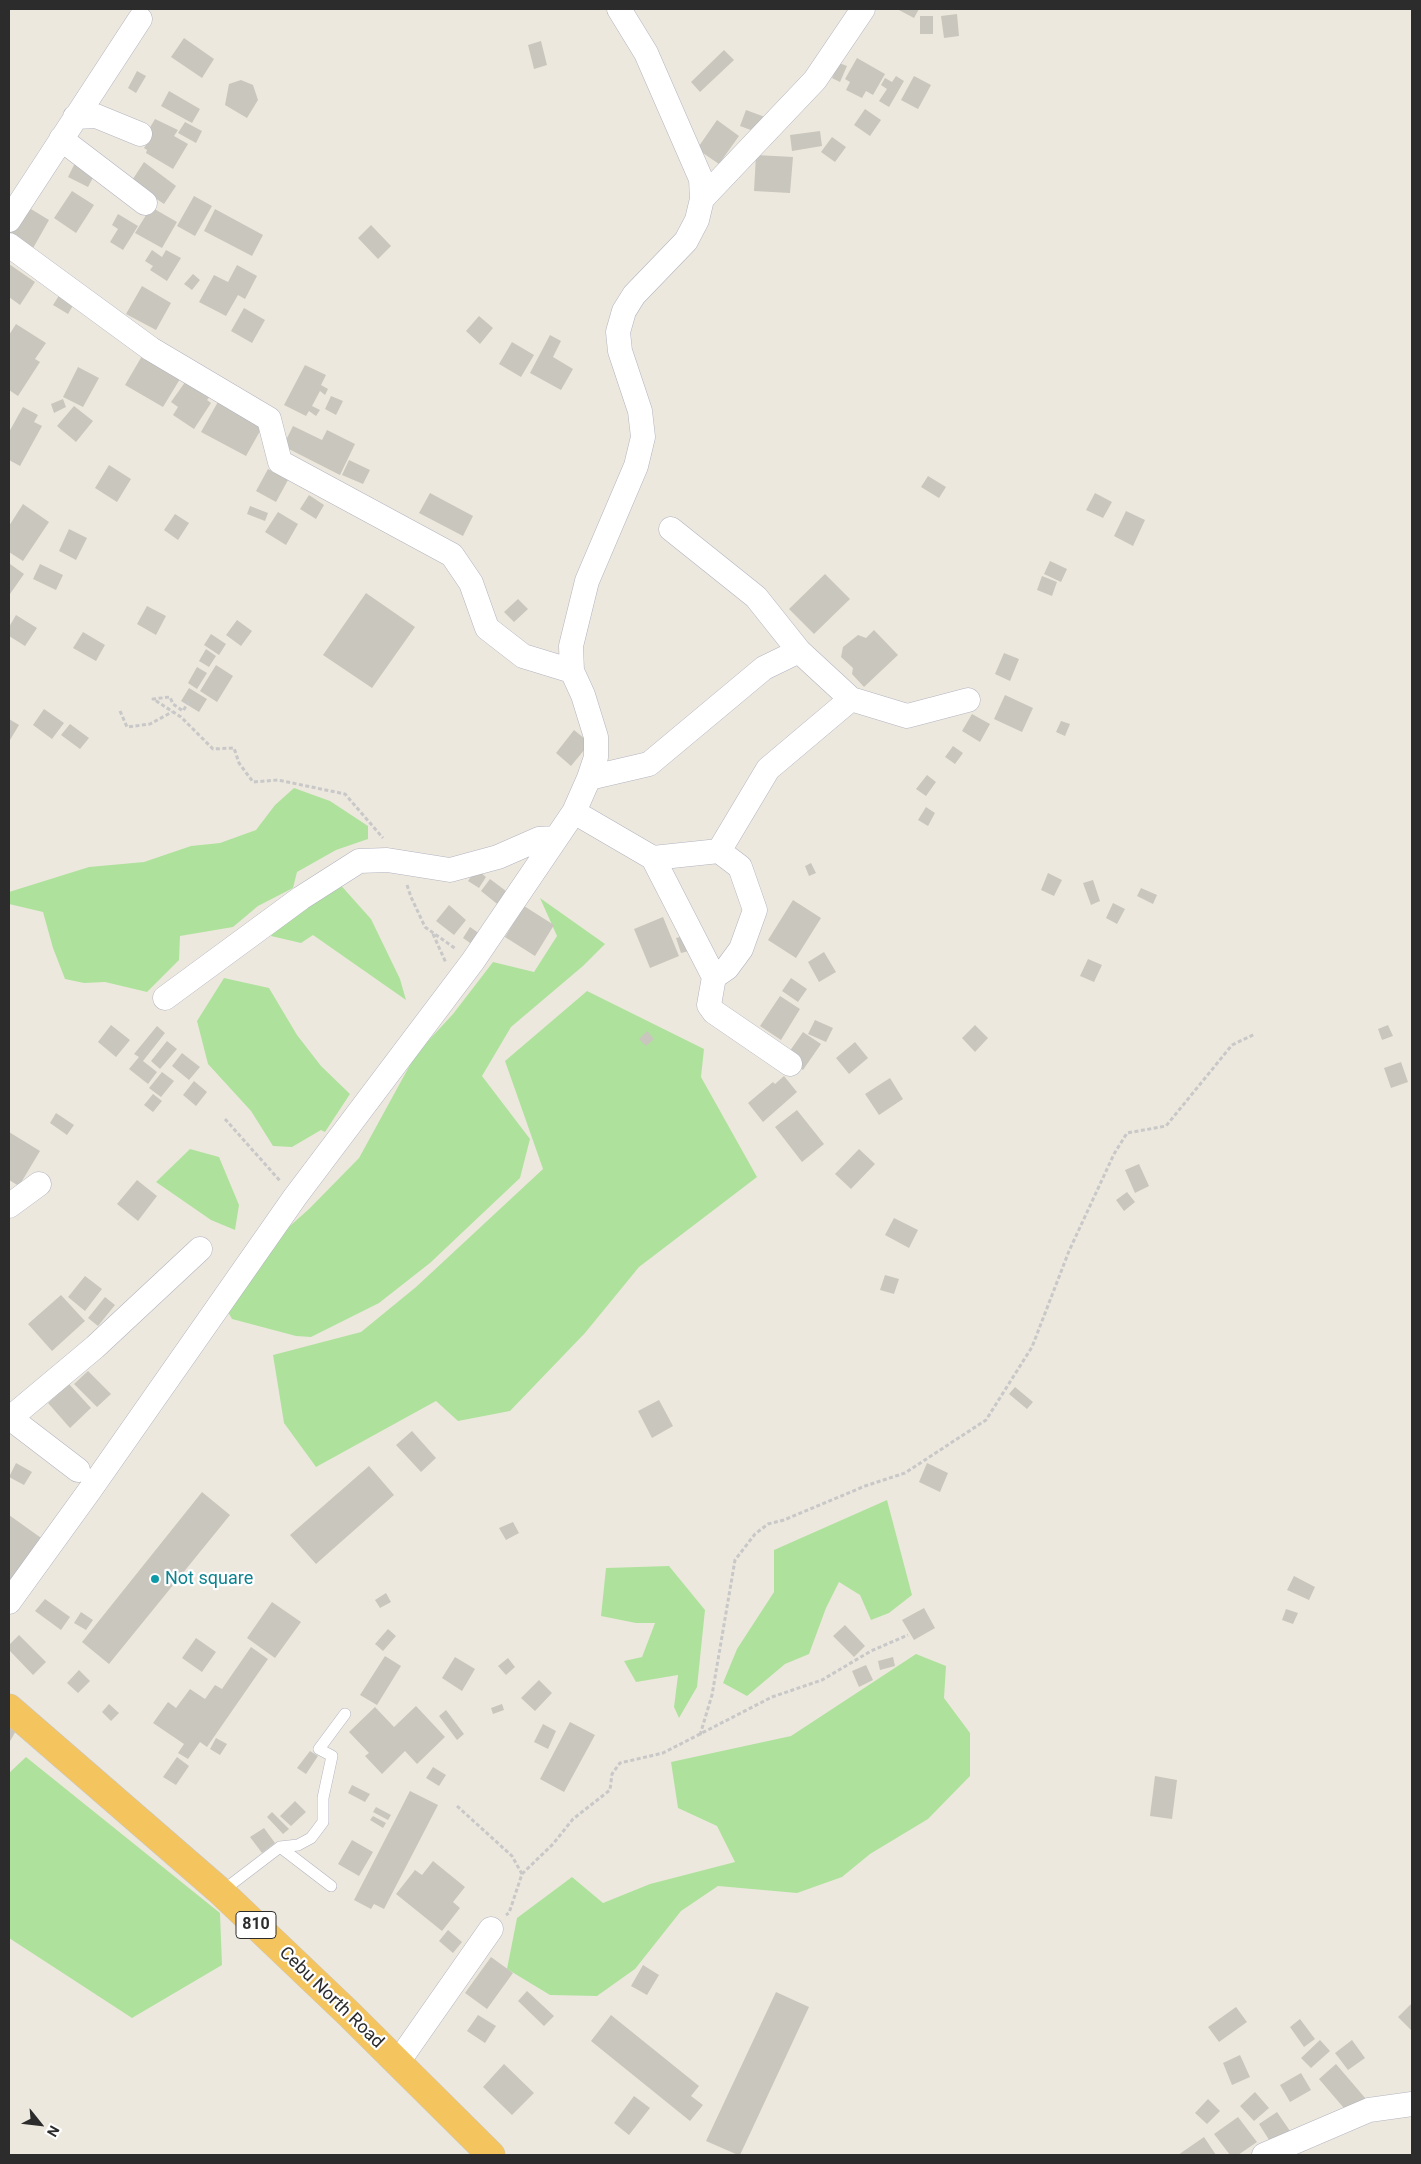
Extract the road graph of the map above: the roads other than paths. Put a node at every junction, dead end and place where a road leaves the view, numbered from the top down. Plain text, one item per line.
1 (619, 9) edge
2 (863, 9) edge
3 (140, 19) dead end
4 (75, 117) junction
5 (140, 134) dead end
6 (61, 139) junction
7 (702, 198) junction
8 (145, 203) dead end
9 (9, 220) edge
10 (9, 245) edge
11 (671, 529) dead end
12 (799, 651) junction
13 (572, 671) junction
14 (851, 699) junction
15 (968, 700) dead end
16 (589, 778) junction
17 (574, 812) junction
18 (555, 838) junction
19 (719, 851) junction
20 (653, 858) junction
21 (714, 978) junction
22 (165, 998) dead end
23 (790, 1064) dead end
24 (39, 1184) dead end
25 (9, 1206) edge
26 (200, 1249) dead end
27 (9, 1418) edge
28 (78, 1470) dead end
29 (9, 1602) edge
30 (9, 1708) edge
31 (345, 1714) dead end
32 (280, 1847) junction
33 (331, 1886) dead end
34 (221, 1892) junction
35 (491, 1929) road end
36 (398, 2062) junction
37 (1412, 2104) edge
38 (491, 2155) edge
39 (1264, 2155) edge

1 - 7 street
2 - 7 street
3 - 4 street
4 - 5 street
4 - 6 street
6 - 8 street
6 - 9 street
7 - 13 street
10 - 13 street
11 - 12 street
12 - 14 street
12 - 16 street
13 - 16 street
14 - 15 street
14 - 19 street
16 - 17 street
17 - 18 street
17 - 20 street
18 - 22 street
18 - 29 street
19 - 20 street
19 - 21 street
20 - 21 street
21 - 23 street
24 - 25 street
26 - 27 street
27 - 28 street
30 - 34 highway, Cebu North Road / 810
31 - 32 lane
32 - 33 lane
32 - 34 lane
34 - 36 highway, Cebu North Road / 810
35 - 36 street
36 - 38 highway, Cebu North Road / 810
37 - 39 street

